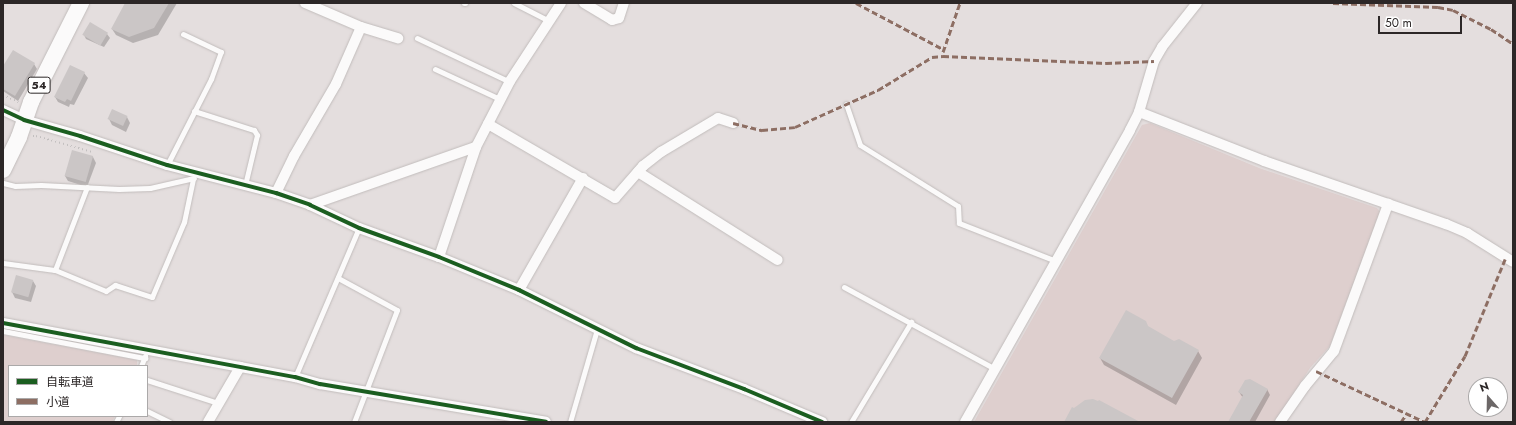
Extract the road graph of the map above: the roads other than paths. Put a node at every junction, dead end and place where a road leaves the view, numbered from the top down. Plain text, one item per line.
1 (81, 3) edge
2 (305, 3) edge
3 (514, 3) edge
4 (562, 3) edge
5 (584, 3) edge
6 (624, 3) edge
7 (1197, 3) edge
8 (318, 5) edge
9 (549, 21) junction
10 (361, 27) junction
11 (183, 34) dead end
12 (398, 38) dead end
13 (417, 38) dead end
14 (435, 69) dead end
15 (510, 82) junction
16 (500, 99) junction
17 (846, 104) dead end
18 (3, 110) edge
19 (194, 111) junction
20 (1139, 112) junction
21 (24, 120) junction
22 (733, 123) dead end
23 (488, 124) junction
24 (476, 147) junction
25 (167, 165) junction
26 (3, 170) edge
27 (638, 172) junction
28 (195, 175) junction
29 (583, 178) junction
30 (3, 184) edge
31 (245, 185) junction
32 (87, 187) junction
33 (276, 193) junction
34 (1388, 204) junction
35 (310, 205) junction
36 (359, 228) junction
37 (439, 257) junction
38 (778, 260) dead end
39 (1056, 261) junction
40 (1513, 262) edge
41 (3, 263) edge
42 (55, 270) junction
43 (338, 278) junction
44 (844, 287) dead end
45 (519, 290) junction
46 (911, 322) junction
47 (3, 323) edge
48 (597, 329) junction
49 (3, 331) edge
50 (146, 354) junction
51 (141, 365) edge
52 (240, 367) junction
53 (995, 369) junction
54 (295, 377) junction
55 (148, 380) edge
56 (365, 391) junction
57 (218, 403) junction
58 (148, 411) edge
59 (170, 422) edge
60 (208, 422) edge
61 (354, 422) edge
62 (546, 422) edge
63 (570, 422) edge
64 (822, 422) edge
65 (851, 422) edge
66 (965, 422) edge
67 (1280, 422) edge

1 - 21 main road, 54
2 - 8 street
3 - 9 lane
4 - 9 street
5 - 6 street
7 - 20 street
8 - 10 street
9 - 15 street
10 - 12 street
10 - 33 street
11 - 19 lane
13 - 15 lane
14 - 16 lane
15 - 16 street
16 - 23 street
17 - 39 lane
18 - 21 street
19 - 25 lane
19 - 31 lane
20 - 34 street
20 - 39 street
21 - 25 street
21 - 26 main road, 54
22 - 27 street
23 - 24 street
23 - 29 street
24 - 35 street
24 - 37 street
25 - 28 street
27 - 29 street
27 - 38 street
28 - 31 street
28 - 32 lane
28 - 42 lane
29 - 45 street
30 - 32 lane
31 - 33 street
32 - 42 lane
33 - 35 street
34 - 40 street
34 - 67 street
35 - 36 street
36 - 37 street
36 - 43 lane
37 - 45 street
39 - 53 street
41 - 42 lane
43 - 54 lane
43 - 56 lane
44 - 46 lane
45 - 48 street
46 - 53 lane
46 - 65 lane
47 - 50 street
48 - 63 lane
48 - 64 street
49 - 50 lane
50 - 51 lane
50 - 52 street
52 - 54 street
52 - 57 street
53 - 66 street
54 - 56 street
55 - 57 lane
56 - 61 lane
56 - 62 street
57 - 60 street
58 - 59 lane

